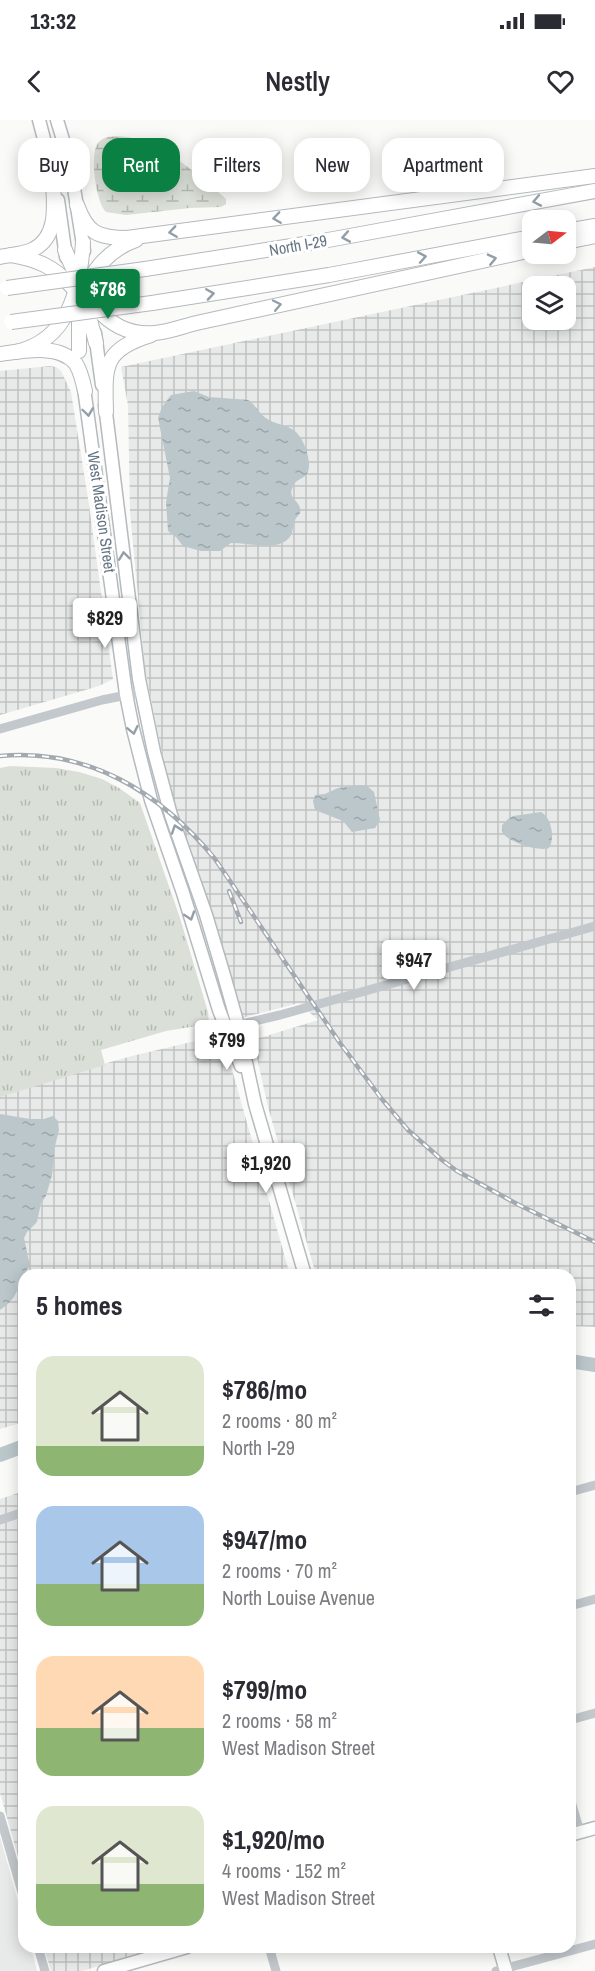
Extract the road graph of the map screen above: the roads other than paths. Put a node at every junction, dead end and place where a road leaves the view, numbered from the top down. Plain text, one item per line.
1 (39, 120) edge
2 (57, 120) edge
3 (44, 138) edge
4 (595, 176) edge
5 (595, 191) edge
6 (52, 192) edge
7 (56, 192) edge
8 (77, 205) junction
9 (595, 226) edge
10 (576, 229) edge
11 (146, 236) junction
12 (595, 236) edge
13 (522, 239) edge
14 (576, 240) edge
15 (83, 242) joint
16 (65, 250) joint
17 (522, 252) edge
18 (6, 256) edge
19 (3, 288) edge
20 (80, 292) junction
21 (5, 323) edge
22 (178, 327) junction
23 (96, 343) joint
24 (79, 351) joint
25 (16, 352) junction
26 (0, 354) edge
27 (85, 391) junction
28 (106, 412) junction
29 (142, 692) junction
30 (126, 694) junction
31 (0, 729) edge
32 (595, 926) edge
33 (232, 1026) junction
34 (303, 1269) edge
35 (595, 1485) edge
36 (576, 1490) edge
37 (18, 1514) edge
38 (0, 1520) edge
39 (595, 1599) edge
40 (576, 1604) edge
41 (595, 1713) edge
42 (576, 1718) edge
43 (0, 1816) edge
44 (595, 1828) edge
45 (576, 1834) edge
46 (18, 1878) edge
47 (595, 1944) edge
48 (576, 1949) edge
49 (40, 1953) edge
50 (166, 1953) edge
51 (271, 1953) edge
52 (500, 1953) edge
53 (563, 1953) edge
54 (502, 1970) edge
55 (45, 1971) edge
56 (104, 1971) edge
57 (276, 1971) edge

1 - 3 main road
2 - 8 main road
4 -> 11 highway
5 -> 19 highway, North I-29, bridge
6 - 18 highway
7 - 16 main road
8 - 11 highway
8 - 15 main road
9 - 10 highway
11 - 20 highway
12 - 14 highway
21 -> 13 highway, North I-29, bridge
15 - 20 highway
16 - 20 highway
22 -> 17 highway
18 - 20 highway
20 - 22 highway
20 - 23 highway
20 - 24 highway
20 - 25 highway
22 - 28 highway
23 - 28 main road, West Madison Street
24 - 27 main road, West Madison Street
25 - 26 highway
25 - 27 highway
27 -> 30 main road, West Madison Street
29 -> 28 main road, West Madison Street
29 - 30 street
33 -> 29 main road, West Madison Street
30 - 31 street
30 -> 33 main road, West Madison Street
32 - 33 street
33 - 34 main road, West Madison Street
35 - 36 street
37 - 38 street
39 - 40 street
41 - 42 street
43 - 46 street
44 - 45 main road
47 - 48 street
49 - 55 street
50 - 56 main road
51 - 57 street
52 - 54 main road
53 - 54 street

